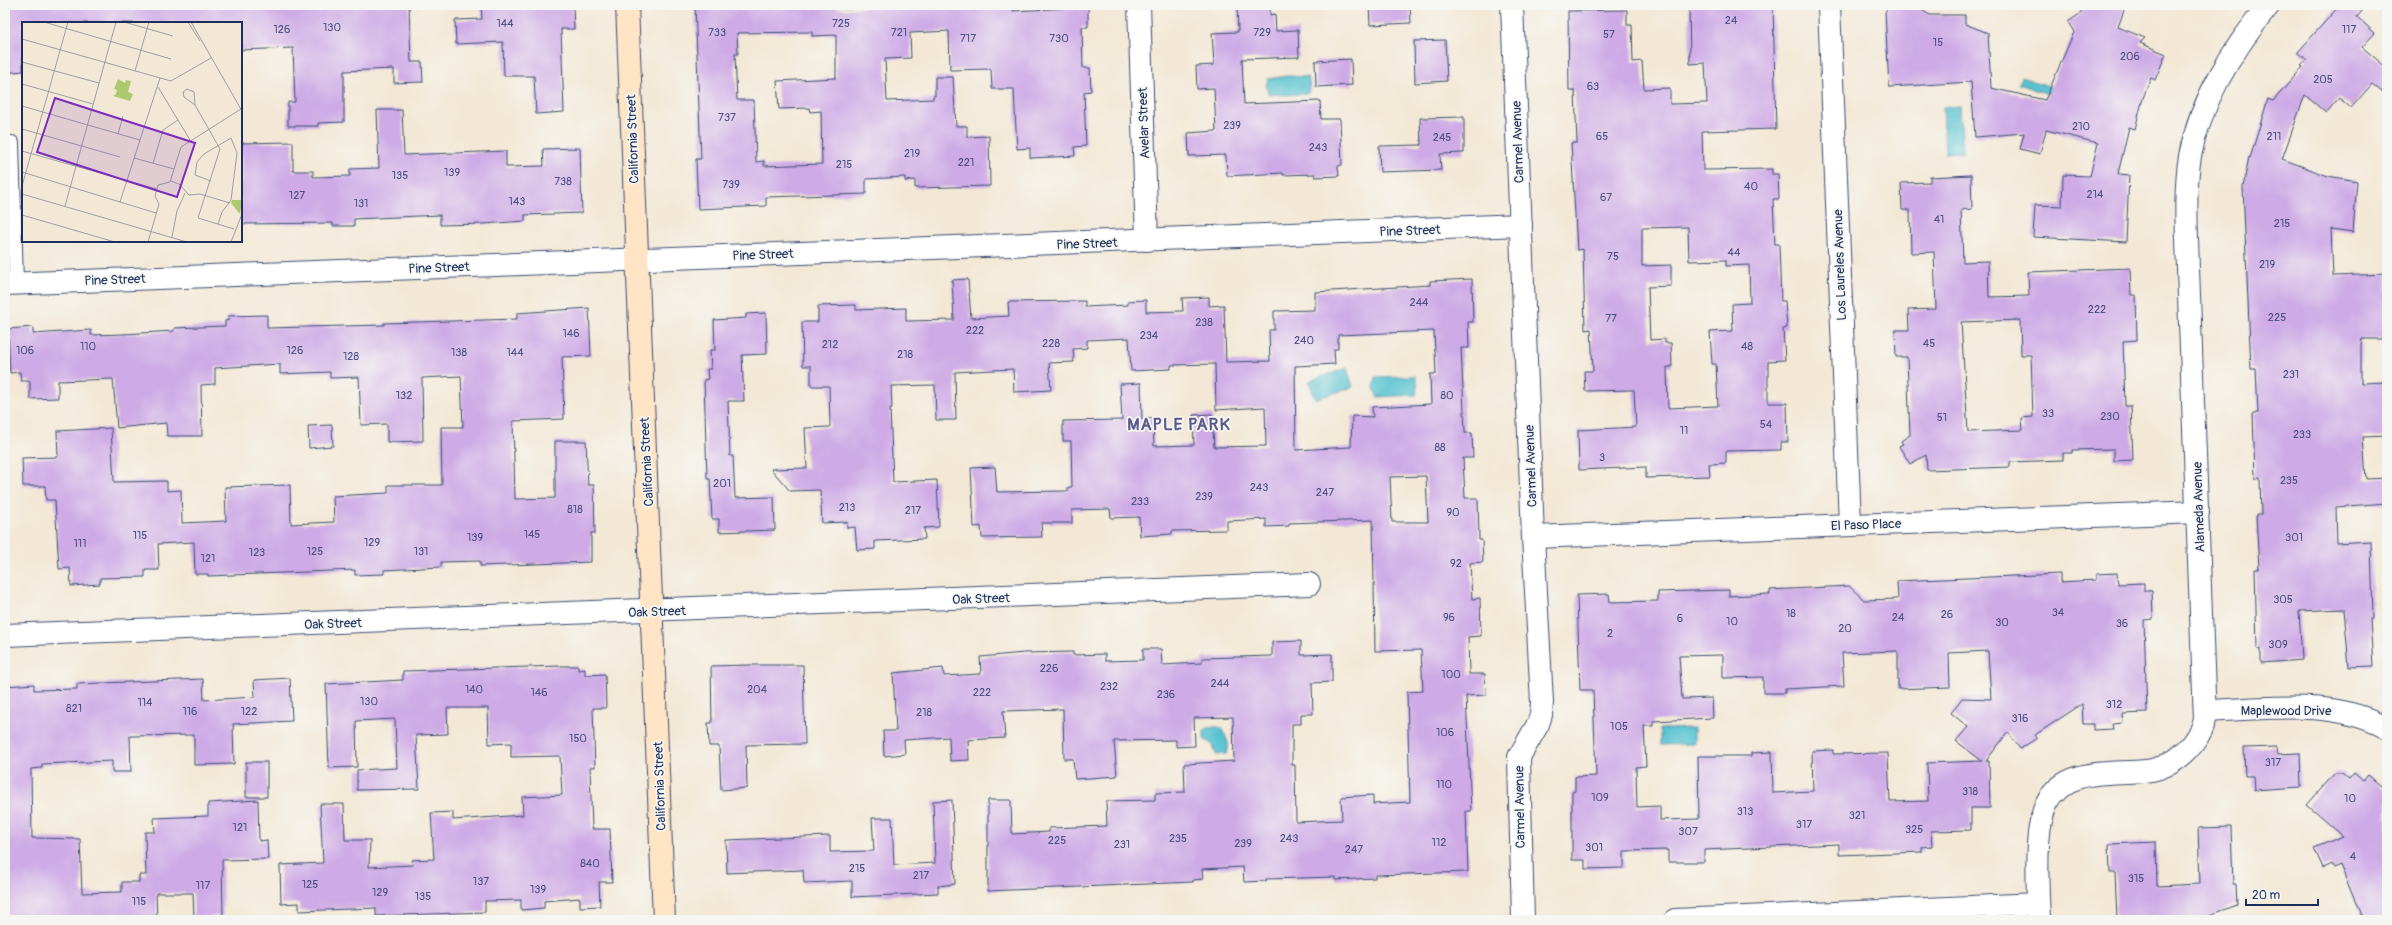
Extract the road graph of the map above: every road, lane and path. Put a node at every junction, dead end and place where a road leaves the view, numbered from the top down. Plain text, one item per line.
1 (627, 5) edge
2 (1139, 5) edge
3 (1512, 5) edge
4 (1829, 5) edge
5 (2269, 5) edge
6 (12, 143) dead end
7 (1521, 225) junction
8 (1147, 240) junction
9 (637, 259) junction
10 (11, 284) edge
11 (2198, 512) junction
12 (1850, 524) junction
13 (1533, 536) junction
14 (1309, 584) dead end
15 (653, 611) junction
16 (5, 635) edge
17 (2206, 711) junction
18 (2387, 728) edge
19 (2039, 912) edge
20 (664, 920) edge
21 (1523, 920) edge
22 (1674, 920) edge

1 - 9 street, California Street
2 - 8 street, Avelar Street
3 - 7 street, Carmel Avenue
4 - 12 street, Los Laureles Avenue
5 - 11 street, Alameda Avenue
6 - 10 lane
7 - 8 street, Pine Street
7 - 13 street, Carmel Avenue
8 - 9 street, Pine Street
9 - 10 street, Pine Street
9 - 15 street, California Street
11 - 12 street, El Paso Place
11 - 17 street, Alameda Avenue
12 - 13 street, El Paso Place
13 - 21 street, Carmel Avenue
14 - 15 street, Oak Street
15 - 16 street, Oak Street
15 - 20 street, California Street
17 - 18 street, Maplewood Drive
17 - 19 street, Alameda Avenue
19 - 22 street

